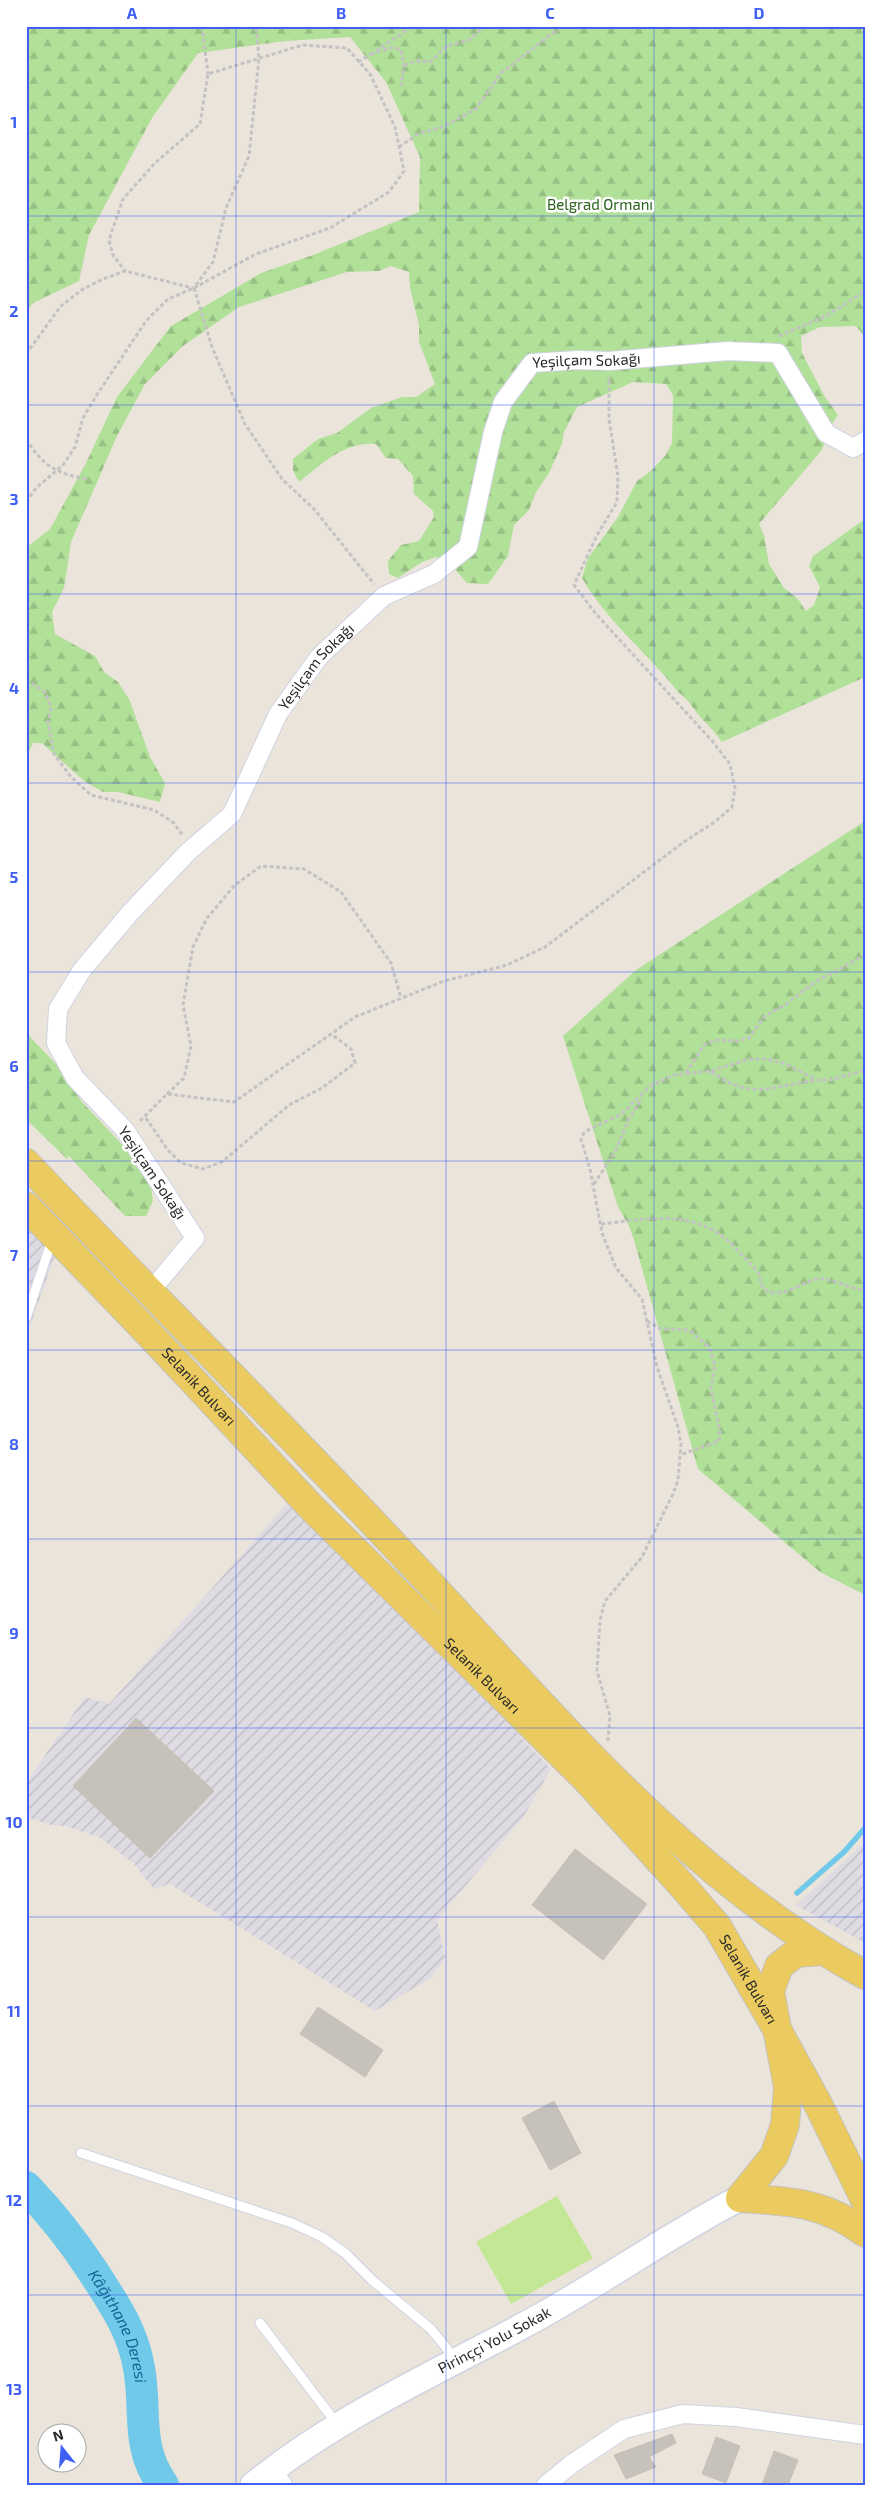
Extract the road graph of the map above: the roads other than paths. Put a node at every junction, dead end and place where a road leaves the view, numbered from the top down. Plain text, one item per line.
1 (865, 441) edge
2 (26, 1163) edge
3 (26, 1206) edge
4 (58, 1239) junction
5 (149, 1293) junction
6 (26, 1318) edge
7 (822, 1952) junction
8 (865, 1975) edge
9 (778, 2031) junction
10 (81, 2153) dead end
11 (740, 2198) junction
12 (865, 2200) edge
13 (865, 2233) edge
14 (260, 2323) dead end
15 (456, 2360) junction
16 (338, 2424) junction
17 (865, 2436) edge
18 (268, 2479) edge
19 (546, 2485) edge

1 - 5 street, Yeşilçam Sokağı
2 - 5 main road, Selanik Bulvarı
3 - 4 main road, Selanik Bulvarı
4 - 6 lane
4 - 9 main road, Selanik Bulvarı
5 - 7 main road, Selanik Bulvarı
7 - 8 main road, Selanik Bulvarı
7 - 9 main road
9 - 11 main road
9 - 12 main road, Selanik Bulvarı
10 - 15 lane
11 - 13 main road
11 - 15 main road, Pirinççi Yolu Sokak
14 - 16 lane
15 - 16 main road, Pirinççi Yolu Sokak
16 - 18 main road, Pirinççi Yolu Sokak
17 - 19 street

